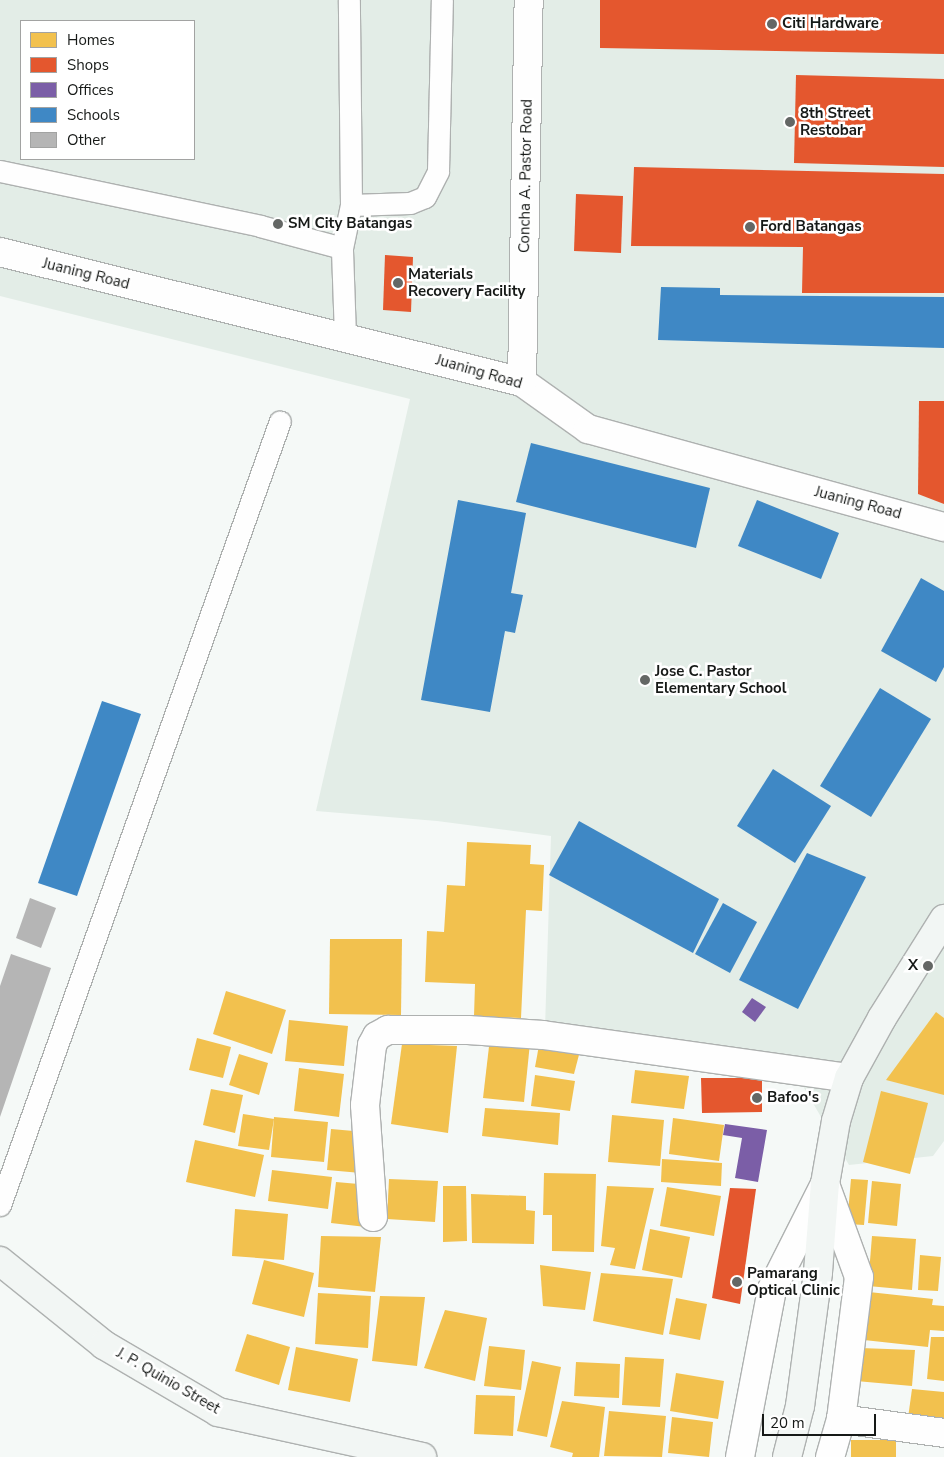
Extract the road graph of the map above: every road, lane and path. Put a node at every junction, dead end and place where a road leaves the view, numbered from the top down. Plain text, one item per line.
1 (349, 0) edge
2 (442, 0) edge
3 (529, 0) edge
4 (0, 171) edge
5 (350, 205) junction
6 (342, 248) junction
7 (0, 252) edge
8 (345, 336) junction
9 (522, 382) junction
10 (280, 421) dead end
11 (944, 527) edge
12 (944, 919) edge
13 (849, 1078) junction
14 (825, 1184) junction
15 (0, 1205) edge
16 (373, 1217) dead end
17 (0, 1261) edge
18 (841, 1420) junction
19 (944, 1433) edge
20 (422, 1457) edge
21 (740, 1457) edge
22 (787, 1457) edge
23 (830, 1457) edge

1 - 5 lane
2 - 5 lane
3 - 9 street, Concha A. Pastor Road
4 - 6 lane
5 - 6 lane
6 - 8 lane
7 - 8 street, Juaning Road
8 - 9 street, Juaning Road
9 - 11 street, Juaning Road
10 - 15 lane
12 - 13 main road
13 - 14 main road
13 - 16 street
14 - 18 street
14 - 21 street
14 - 22 main road
17 - 20 main road, J. P. Quinio Street
18 - 19 street
18 - 23 street

